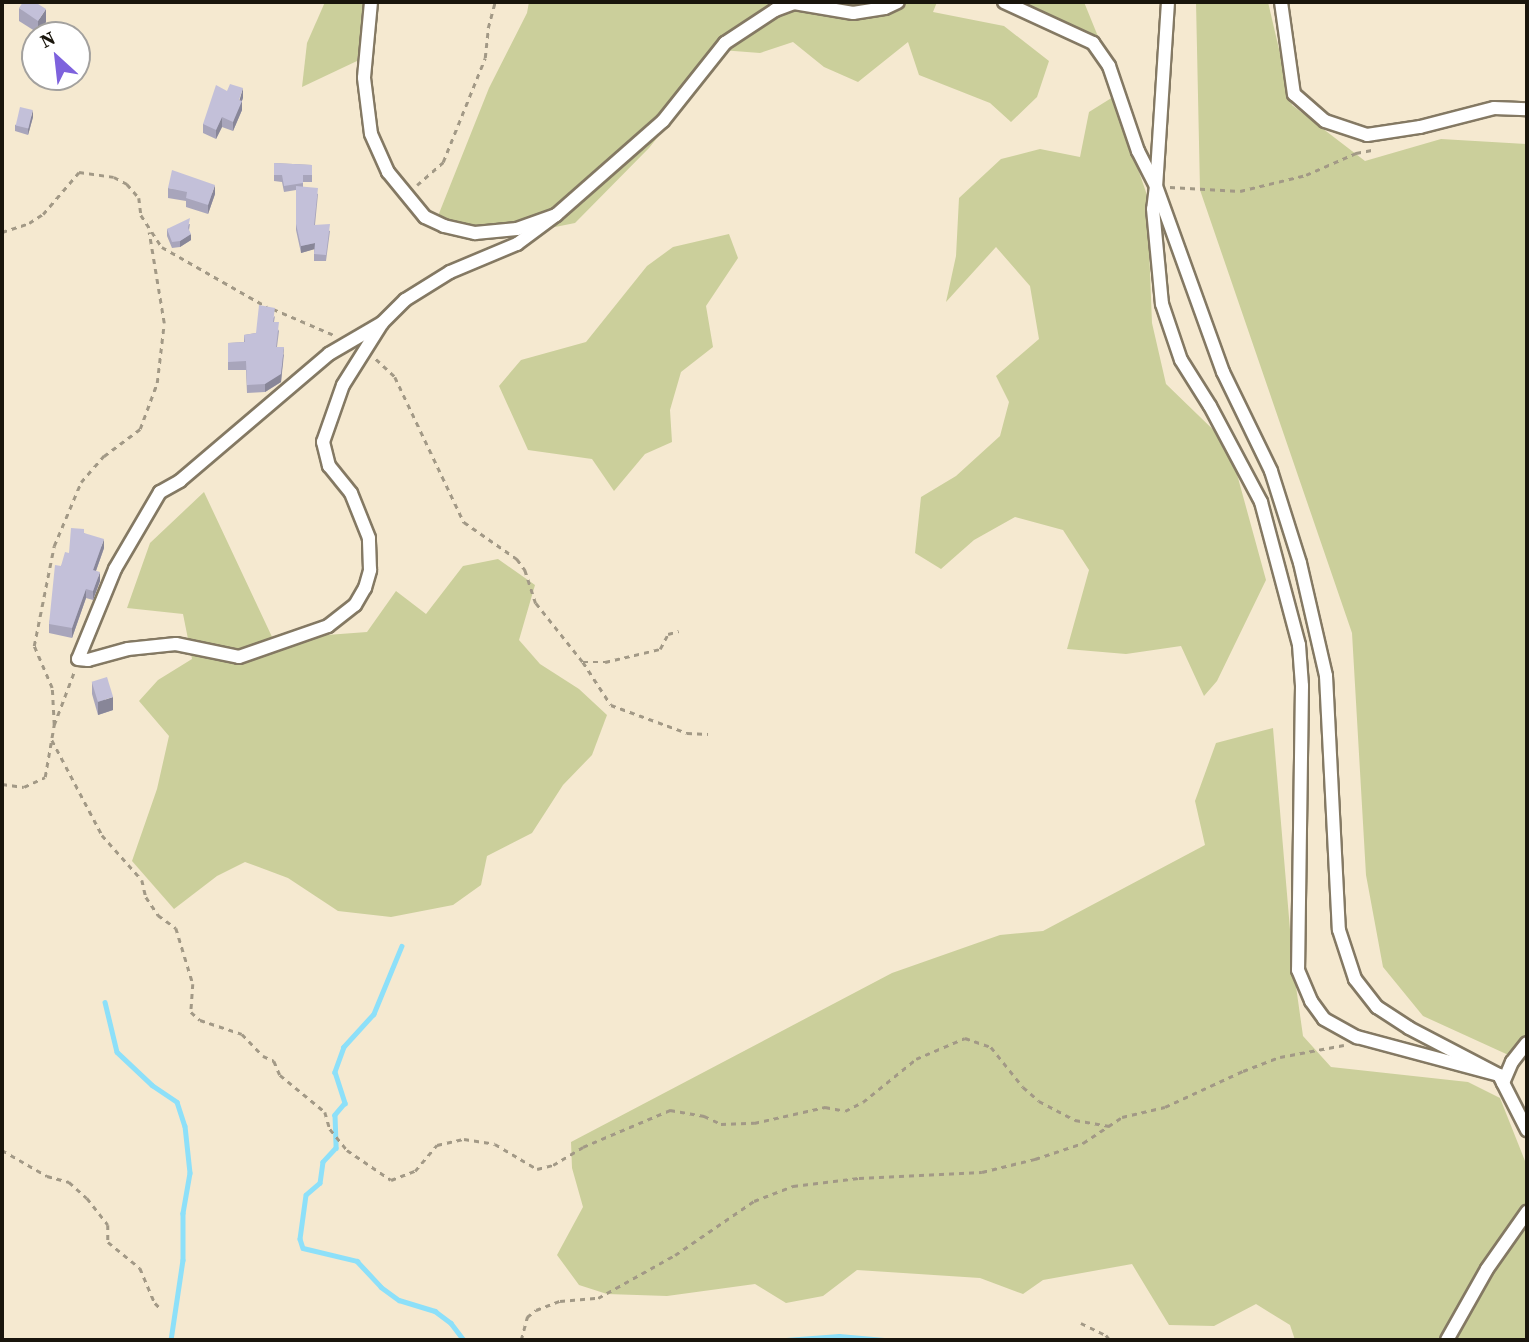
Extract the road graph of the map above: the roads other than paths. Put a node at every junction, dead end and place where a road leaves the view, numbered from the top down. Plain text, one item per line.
1 (371, 2) edge
2 (898, 2) edge
3 (1004, 2) edge
4 (1168, 2) edge
5 (1280, 2) edge
6 (1527, 109) edge
7 (1156, 186) junction
8 (556, 215) junction
9 (382, 323) junction
10 (1527, 1044) edge
11 (1501, 1079) junction
12 (1527, 1130) edge
13 (1527, 1212) edge
14 (1447, 1340) edge

1 - 8 street
2 - 8 street
3 - 7 street
4 - 7 street
5 - 6 street
7 - 11 street
7 - 11 street
8 - 9 street
9 - 9 street
10 - 11 street
11 - 12 street
13 - 14 street

